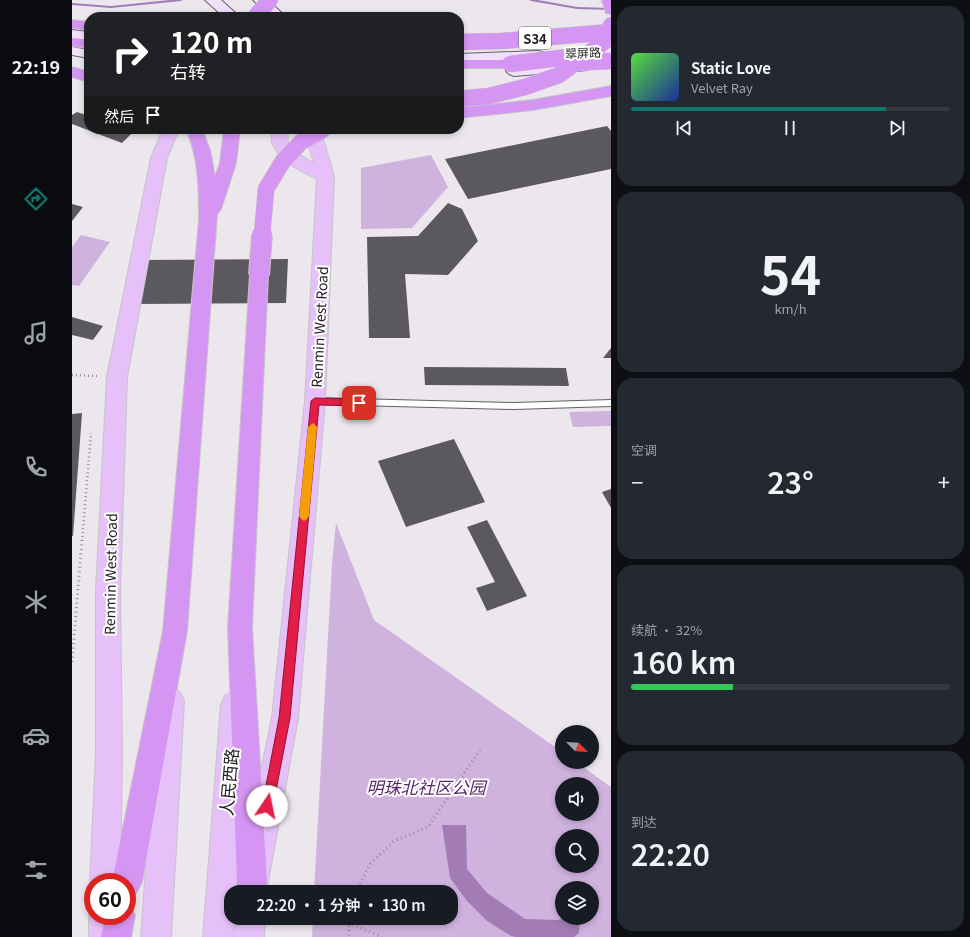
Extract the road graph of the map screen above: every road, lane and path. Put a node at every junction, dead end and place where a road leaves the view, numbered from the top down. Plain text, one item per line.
1 (212, 0) edge
2 (260, 0) edge
3 (270, 0) edge
4 (609, 0) edge
5 (611, 10) edge
6 (228, 12) edge
7 (259, 12) edge
8 (274, 12) edge
9 (72, 24) edge
10 (84, 25) edge
11 (611, 25) edge
12 (611, 32) edge
13 (72, 34) edge
14 (84, 35) edge
15 (72, 42) edge
16 (464, 42) edge
17 (84, 43) edge
18 (72, 51) edge
19 (611, 51) edge
20 (84, 53) edge
21 (464, 58) edge
22 (611, 61) edge
23 (464, 64) edge
24 (510, 64) junction
25 (611, 65) edge
26 (72, 72) edge
27 (464, 72) edge
28 (84, 76) edge
29 (611, 91) edge
30 (464, 98) edge
31 (464, 112) edge
32 (169, 134) edge
33 (196, 134) edge
34 (231, 134) edge
35 (280, 134) edge
36 (302, 134) edge
37 (313, 134) edge
38 (315, 134) edge
39 (318, 151) junction
40 (326, 176) junction
41 (208, 220) junction
42 (315, 401) junction
43 (611, 403) edge
44 (92, 425) dead end
45 (240, 627) junction
46 (175, 632) junction
47 (72, 662) edge
48 (480, 750) dead end
49 (106, 873) edge
50 (129, 873) edge
51 (252, 885) edge
52 (252, 885) edge
53 (360, 885) edge
54 (104, 925) edge
55 (118, 925) edge
56 (349, 925) edge
57 (354, 925) edge
58 (104, 937) edge
59 (116, 937) edge
60 (156, 937) edge
61 (218, 937) edge
62 (349, 937) edge
63 (382, 937) edge

1 - 6 main road
2 - 8 main road
3 - 7 highway, bridge
4 - 5 highway
9 - 10 highway
11 - 30 highway, bridge
12 - 16 highway, S34, bridge
13 - 14 main road
15 - 17 highway
18 - 20 main road
19 - 21 main road, 翠屏路
19 - 24 highway, S34, bridge
22 - 24 highway, bridge
23 - 24 highway, S34
25 - 27 main road, 翠屏路
26 - 28 highway
29 - 31 highway
32 - 49 main road, Renmin West Road
33 - 41 highway
34 - 41 highway
35 - 40 main road
36 - 39 main road
37 - 39 main road, Renmin West Road
38 - 45 highway, bridge
39 - 40 main road, Renmin West Road
40 - 42 main road, Renmin West Road
41 - 46 highway
42 - 43 lane
42 - 52 main road, Renmin West Road
44 - 47 path
45 - 51 highway
45 - 61 main road, 人民西路
46 - 50 highway
46 - 60 main road
48 - 53 path
54 - 58 main road
55 - 59 highway
56 - 62 path
57 - 63 path

